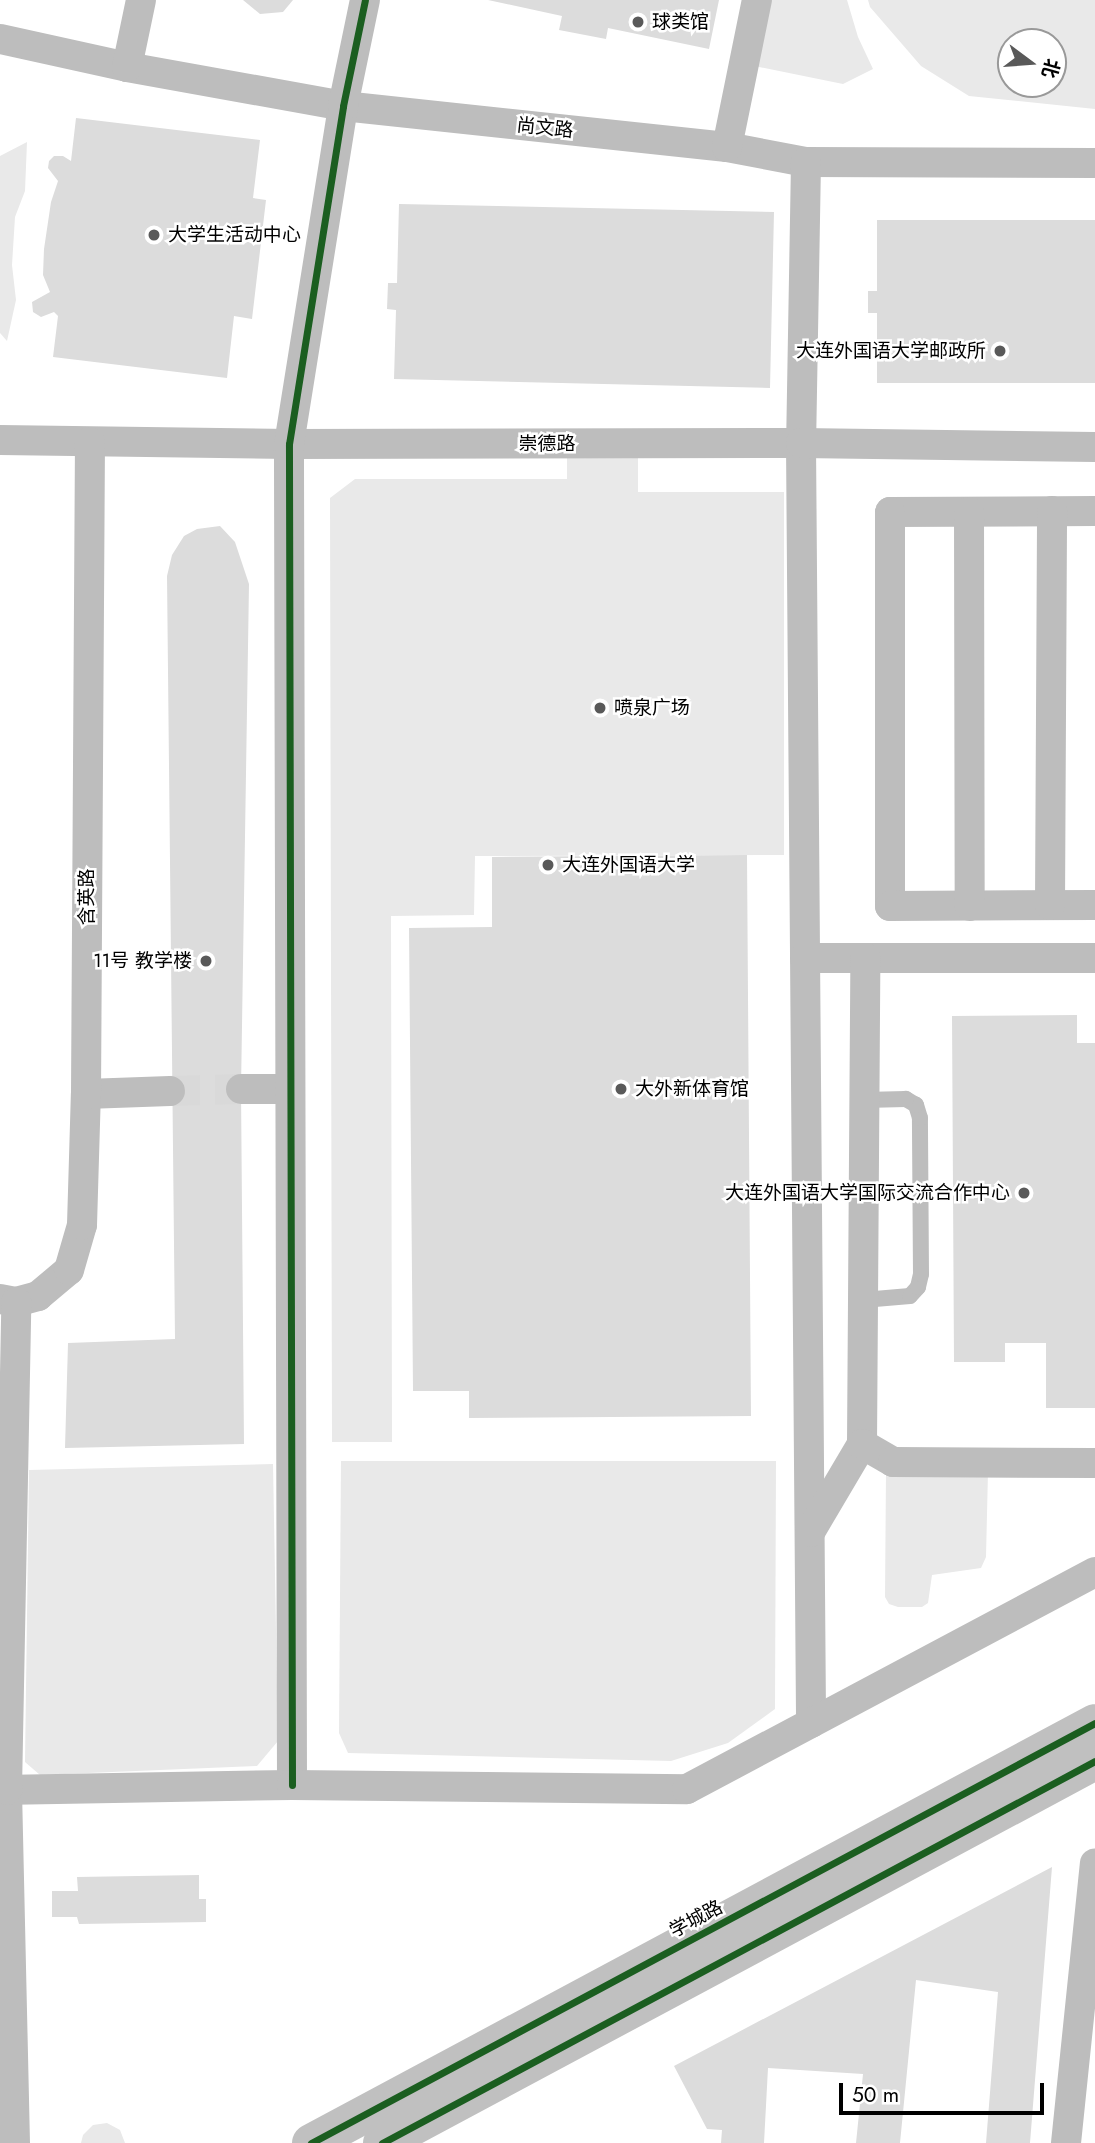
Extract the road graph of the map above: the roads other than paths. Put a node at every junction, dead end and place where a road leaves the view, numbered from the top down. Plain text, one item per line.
1 (141, 0) edge
2 (365, 0) edge
3 (757, 0) edge
4 (0, 39) edge
5 (127, 66) junction
6 (343, 106) junction
7 (727, 147) junction
8 (806, 162) junction
9 (1095, 163) edge
10 (0, 440) edge
11 (90, 442) junction
12 (801, 443) junction
13 (289, 444) junction
14 (1095, 447) edge
15 (1095, 511) edge
16 (969, 512) junction
17 (1052, 512) junction
18 (1050, 905) junction
19 (1095, 905) edge
20 (970, 906) junction
21 (805, 958) junction
22 (865, 958) junction
23 (1095, 958) edge
24 (241, 1089) tunnel mouth
25 (290, 1089) junction
26 (170, 1091) tunnel mouth
27 (86, 1094) junction
28 (864, 1100) junction
29 (863, 1300) junction
30 (8, 1301) edge
31 (862, 1444) junction
32 (1095, 1463) edge
33 (809, 1533) junction
34 (1095, 1573) edge
35 (811, 1723) junction
36 (1095, 1723) edge
37 (1095, 1761) edge
38 (292, 1785) junction
39 (3, 1790) edge
40 (1095, 1864) edge
41 (1089, 1989) edge
42 (6, 2039) edge
43 (16, 2143) edge
44 (311, 2143) edge
45 (382, 2143) edge
46 (1066, 2143) edge

1 - 5 street
2 - 6 street
3 - 7 street
4 - 5 street, 尚文路
5 - 6 street, 尚文路
6 - 7 street, 尚文路
6 - 13 street
7 - 8 street, 尚文路
8 - 9 street, 尚文路
8 - 12 street
10 - 11 street, 崇德路
11 - 13 street, 崇德路
11 - 27 street, 含英路
12 - 13 street, 崇德路
12 - 14 street, 崇德路
12 - 21 street
13 - 25 street
15 - 17 street
16 - 17 street
16 - 20 street
16 - 20 street
17 - 18 street
18 - 19 street
18 - 20 street
21 - 22 street
21 - 33 street
22 - 23 street
22 - 28 street
24 - 25 street
25 - 38 street
26 - 27 street
27 - 30 street, 含英路
28 - 29 street
28 - 29 lane
29 - 31 street
30 - 39 street
31 - 32 street
31 - 33 street
33 - 35 street
34 - 35 street
35 - 38 street
36 - 44 main road, 学城路
37 - 45 main road
38 - 39 street
39 - 42 street
40 - 41 street
41 - 46 street
42 - 43 street

